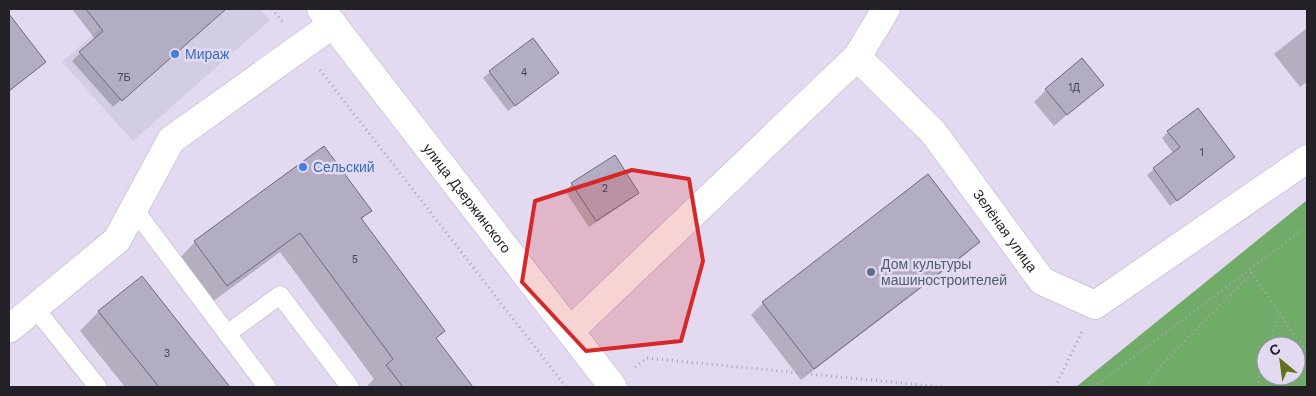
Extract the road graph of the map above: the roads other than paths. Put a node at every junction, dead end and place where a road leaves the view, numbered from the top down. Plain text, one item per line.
1 (886, 9) edge
2 (327, 17) edge
3 (857, 57) junction
4 (1307, 159) edge
5 (134, 209) junction
6 (35, 308) junction
7 (9, 329) edge
8 (570, 331) junction
9 (227, 334) junction
10 (612, 386) edge
11 (98, 387) edge
12 (267, 387) edge
13 (350, 387) edge

1 - 3 street
2 - 5 street
2 - 8 street, улица Дзержинского
3 - 4 street, Зелёная улица
3 - 8 street
5 - 6 street
5 - 9 lane
6 - 7 street
6 - 11 lane
8 - 10 street, улица Дзержинского
9 - 12 lane
9 - 13 lane

